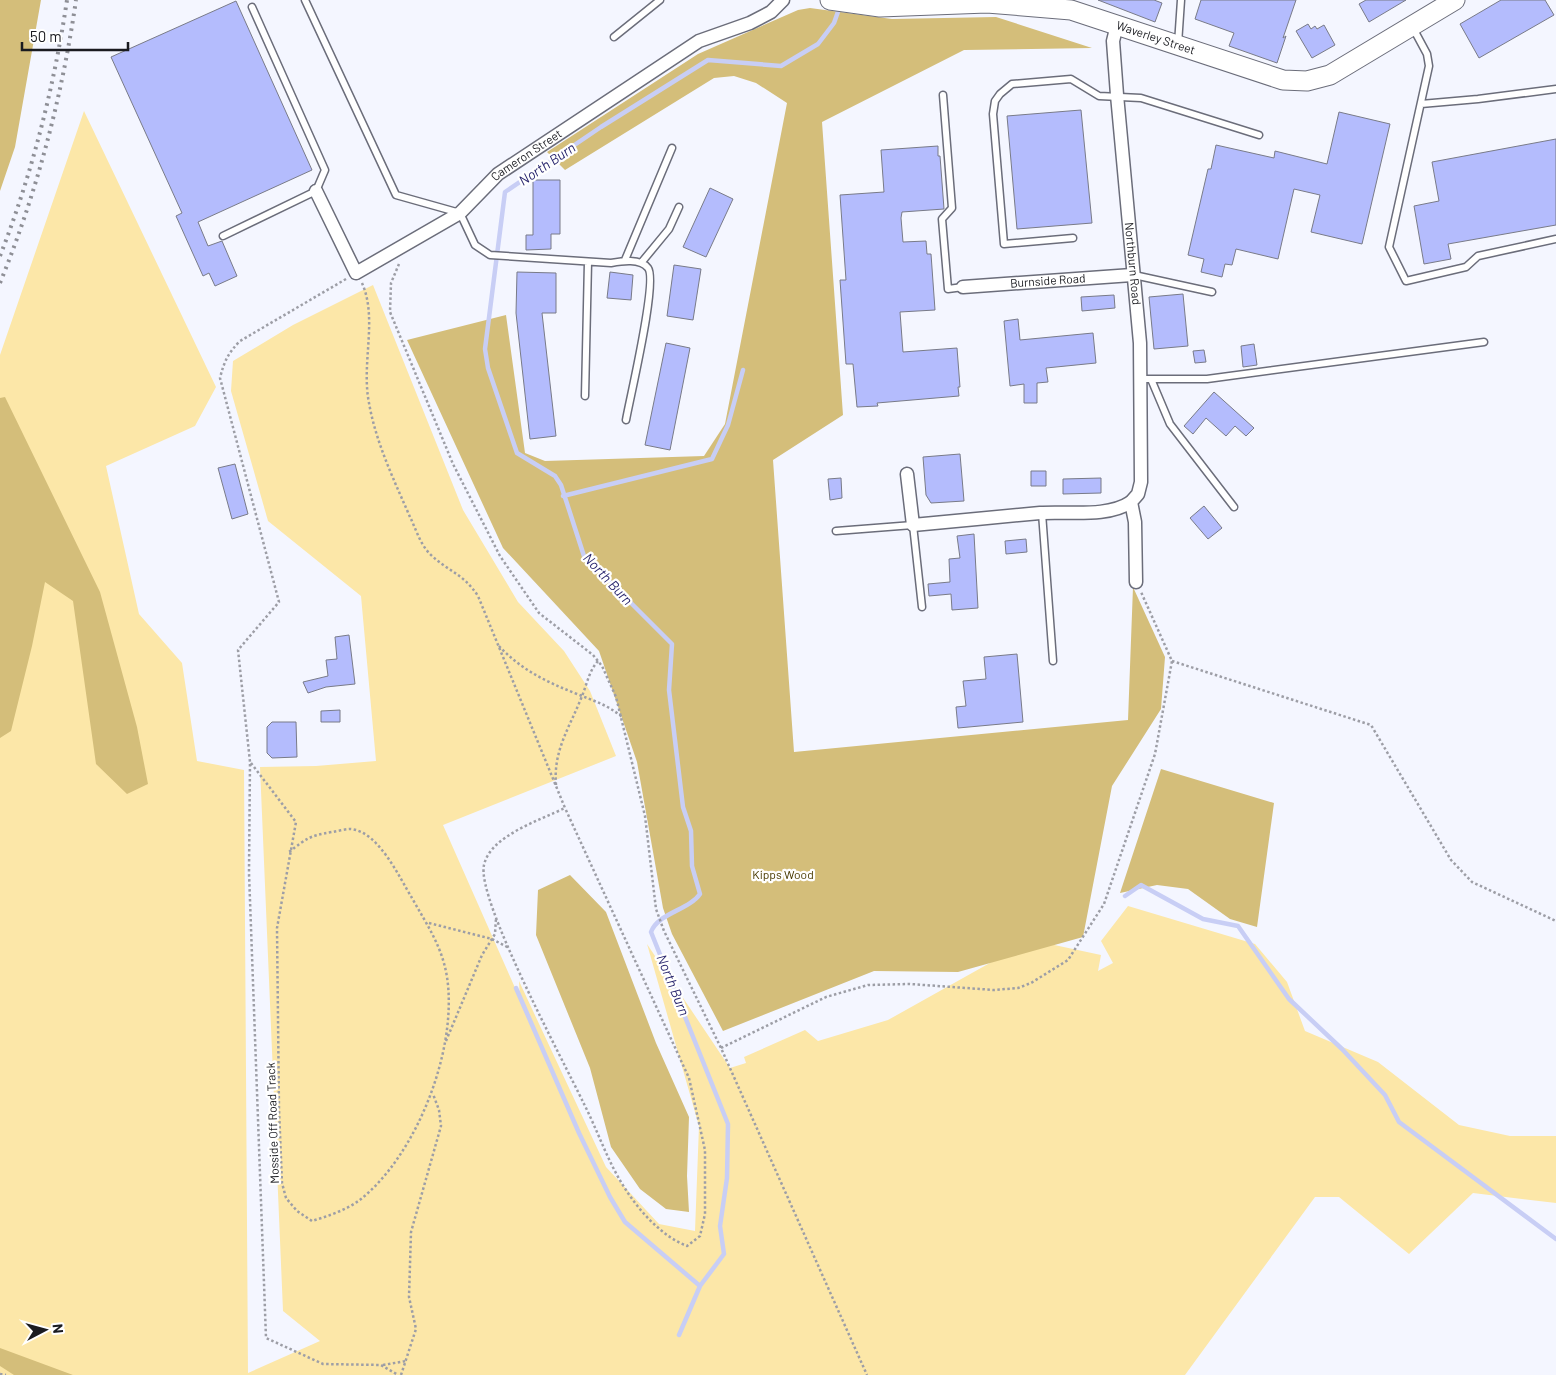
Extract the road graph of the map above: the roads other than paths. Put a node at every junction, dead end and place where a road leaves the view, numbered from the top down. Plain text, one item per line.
1 (305, 0) edge
2 (658, 0) edge
3 (783, 0) edge
4 (1181, 0) edge
5 (1455, 0) edge
6 (847, 2) edge
7 (252, 7) dead end
8 (1117, 25) junction
9 (1411, 25) junction
10 (614, 38) dead end
11 (1178, 45) junction
12 (1556, 89) edge
13 (943, 94) dead end
14 (1117, 96) junction
15 (1421, 104) junction
16 (1258, 135) dead end
17 (672, 148) dead end
18 (316, 191) junction
19 (679, 207) dead end
20 (460, 214) junction
21 (224, 236) dead end
22 (1073, 238) dead end
23 (1556, 239) edge
24 (624, 260) junction
25 (588, 262) junction
26 (642, 263) junction
27 (1132, 275) junction
28 (963, 288) joint
29 (1212, 292) dead end
30 (1484, 342) dead end
31 (1146, 379) junction
32 (585, 396) dead end
33 (626, 420) dead end
34 (907, 474) dead end
35 (1131, 502) junction
36 (1234, 507) dead end
37 (1042, 513) junction
38 (913, 525) junction
39 (836, 531) dead end
40 (1136, 582) road end
41 (922, 606) dead end
42 (1053, 661) dead end

1 - 20 lane
2 - 10 lane
3 - 20 street, Cameron Street
4 - 11 lane
5 - 9 main road, Waverley Street
6 - 8 main road, Waverley Street
7 - 18 lane
8 - 11 main road, Waverley Street
8 - 14 street, Northburn Road
9 - 11 main road, Waverley Street
9 - 15 lane
12 - 15 lane
13 - 28 lane
14 - 16 lane
14 - 22 lane
14 - 27 street, Northburn Road
15 - 23 lane
17 - 24 lane
18 - 20 street, Cameron Street
18 - 21 lane
19 - 26 lane
20 - 25 lane
24 - 25 lane
24 - 26 lane
25 - 32 lane
26 - 33 lane
27 - 28 street, Burnside Road
27 - 29 lane
27 - 31 street, Northburn Road
30 - 31 lane
31 - 35 street, Northburn Road
31 - 36 lane
34 - 38 street
35 - 37 street
35 - 40 street
37 - 38 street
37 - 42 lane
38 - 39 lane
38 - 41 lane

